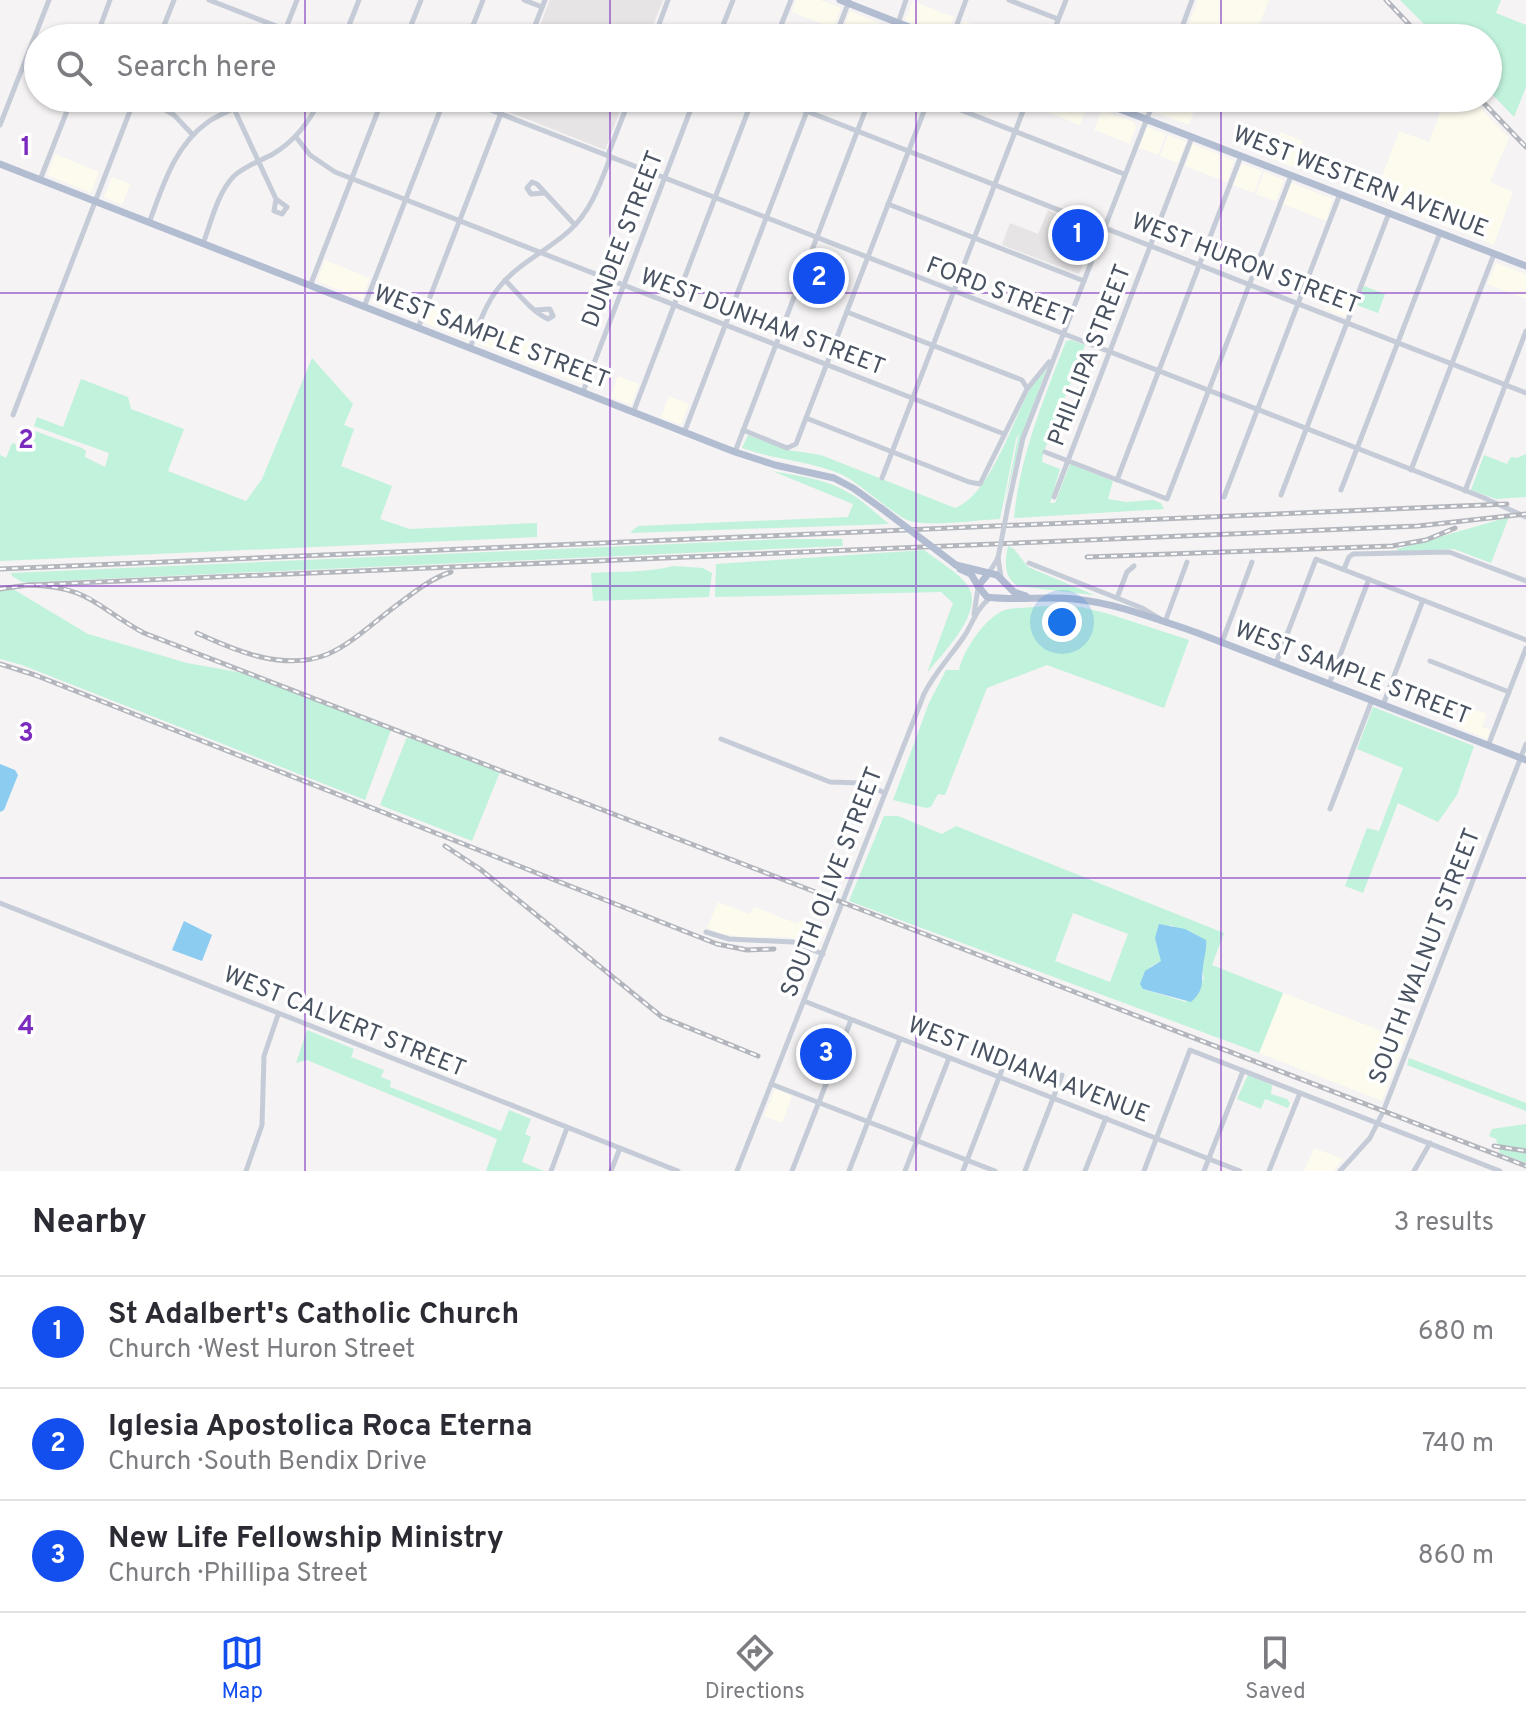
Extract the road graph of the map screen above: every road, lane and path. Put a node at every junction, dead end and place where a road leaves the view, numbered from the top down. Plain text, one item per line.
1 (49, 0) edge
2 (110, 0) edge
3 (174, 0) edge
4 (209, 0) edge
5 (235, 0) edge
6 (297, 0) edge
7 (359, 0) edge
8 (421, 0) edge
9 (483, 0) edge
10 (524, 0) edge
11 (668, 0) edge
12 (733, 0) edge
13 (791, 0) edge
14 (906, 0) edge
15 (966, 0) edge
16 (1009, 0) edge
17 (1066, 0) edge
18 (1192, 0) edge
19 (846, 1) edge
20 (544, 4) edge
21 (232, 9) junction
22 (1058, 19) junction
23 (898, 23) joint
24 (40, 24) edge
25 (101, 24) edge
26 (165, 24) edge
27 (271, 24) edge
28 (288, 24) edge
29 (350, 24) edge
30 (412, 24) edge
31 (474, 24) edge
32 (536, 24) edge
33 (659, 24) edge
34 (724, 24) edge
35 (782, 24) edge
36 (839, 24) edge
37 (957, 24) edge
38 (1056, 24) edge
39 (1183, 24) edge
40 (24, 64) edge
41 (67, 112) edge
42 (130, 112) edge
43 (169, 112) edge
44 (227, 112) edge
45 (235, 112) edge
46 (313, 112) edge
47 (378, 112) edge
48 (440, 112) edge
49 (496, 112) edge
50 (625, 112) edge
51 (690, 112) edge
52 (748, 112) edge
53 (807, 112) edge
54 (810, 112) edge
55 (865, 112) edge
56 (924, 112) edge
57 (966, 112) edge
58 (1022, 112) edge
59 (1128, 112) edge
60 (1149, 112) edge
61 (501, 114) junction
62 (1146, 119) junction
63 (0, 125) edge
64 (858, 131) junction
65 (1015, 131) junction
66 (193, 135) junction
67 (296, 137) junction
68 (1192, 137) junction
69 (908, 151) junction
70 (1242, 156) junction
71 (609, 157) junction
72 (258, 161) junction
73 (0, 164) edge
74 (1124, 174) junction
75 (1291, 175) junction
76 (665, 178) junction
77 (352, 179) junction
78 (40, 180) junction
79 (995, 185) junction
80 (544, 193) dead end
81 (1340, 194) junction
82 (715, 198) junction
83 (276, 199) dead end
84 (405, 200) junction
85 (96, 202) junction
86 (888, 204) junction
87 (1389, 213) junction
88 (766, 218) junction
89 (459, 221) junction
90 (149, 223) junction
91 (575, 225) junction
92 (1104, 227) junction
93 (1440, 233) junction
94 (817, 238) junction
95 (974, 238) junction
96 (203, 244) junction
97 (1151, 245) junction
98 (540, 253) junction
99 (1494, 254) junction
100 (867, 258) junction
101 (1200, 265) junction
102 (1526, 266) edge
103 (505, 280) junction
104 (1084, 281) junction
105 (1249, 284) junction
106 (623, 285) junction
107 (310, 286) junction
108 (954, 292) junction
109 (1298, 303) junction
110 (674, 305) junction
111 (364, 307) junction
112 (535, 310) dead end
113 (847, 312) junction
114 (1347, 323) junction
115 (725, 325) junction
116 (418, 328) junction
117 (1526, 331) edge
118 (1063, 335) junction
119 (1398, 343) junction
120 (776, 345) junction
121 (933, 345) junction
122 (470, 348) junction
123 (1109, 352) junction
124 (1053, 358) junction
125 (1452, 364) junction
126 (826, 365) junction
127 (1159, 372) junction
128 (1034, 379) junction
129 (1022, 380) junction
130 (1506, 385) junction
131 (1027, 389) junction
132 (1208, 391) junction
133 (582, 393) junction
134 (1526, 393) edge
135 (913, 399) junction
136 (1257, 410) junction
137 (633, 413) junction
138 (13, 415) dead end
139 (806, 418) junction
140 (1306, 429) junction
141 (743, 430) junction
142 (684, 433) junction
143 (1004, 434) junction
144 (1358, 449) junction
145 (735, 452) junction
146 (892, 452) junction
147 (1045, 452) dead end
148 (1068, 461) junction
149 (1411, 470) junction
150 (882, 478) dead end
151 (1117, 480) junction
152 (1341, 490) dead end
153 (1465, 491) junction
154 (1281, 495) dead end
155 (1054, 497) dead end
156 (1224, 497) dead end
157 (1526, 517) edge
158 (998, 558) junction
159 (1187, 562) dead end
160 (1252, 562) dead end
161 (1029, 563) dead end
162 (956, 565) junction
163 (1134, 566) dead end
164 (1344, 569) junction
165 (989, 573) junction
166 (1002, 579) junction
167 (1369, 579) junction
168 (1526, 581) edge
169 (978, 587) junction
170 (1028, 597) junction
171 (993, 598) junction
172 (1117, 598) junction
173 (1423, 600) junction
174 (975, 615) junction
175 (1165, 622) junction
176 (1526, 640) edge
177 (1222, 642) junction
178 (1526, 648) edge
179 (1430, 661) dead end
180 (1276, 663) junction
181 (1329, 684) junction
182 (1509, 692) junction
183 (1372, 700) junction
184 (1383, 705) junction
185 (721, 739) dead end
186 (1526, 744) edge
187 (1488, 746) junction
188 (1523, 759) edge
189 (885, 793) junction
190 (1330, 809) dead end
191 (0, 903) edge
192 (706, 932) dead end
193 (823, 954) junction
194 (804, 1001) junction
195 (278, 1015) junction
196 (851, 1020) junction
197 (900, 1039) junction
198 (1008, 1054) dead end
199 (949, 1058) junction
200 (1243, 1071) junction
201 (1062, 1075) dead end
202 (999, 1077) junction
203 (771, 1084) junction
204 (1300, 1093) junction
205 (1053, 1098) junction
206 (819, 1103) junction
207 (1106, 1118) junction
208 (868, 1122) junction
209 (1378, 1123) junction
210 (567, 1128) junction
211 (1156, 1138) junction
212 (917, 1141) junction
213 (1430, 1143) junction
214 (620, 1148) junction
215 (1209, 1159) junction
216 (967, 1160) junction
217 (1481, 1164) junction
218 (675, 1170) edge
219 (246, 1171) edge
220 (551, 1171) edge
221 (611, 1171) edge
222 (737, 1171) edge
223 (792, 1171) edge
224 (849, 1171) edge
225 (905, 1171) edge
226 (963, 1171) edge
227 (995, 1171) edge
228 (1025, 1171) edge
229 (1085, 1171) edge
230 (1144, 1171) edge
231 (1204, 1171) edge
232 (1240, 1171) edge
233 (1269, 1171) edge
234 (1340, 1171) edge
235 (1414, 1171) edge
236 (1478, 1171) edge
237 (1500, 1171) edge

1 - 24 street
2 - 25 street
3 - 26 street
4 - 21 street
5 - 21 street
6 - 28 street
7 - 29 street
8 - 30 street
9 - 31 street
10 - 20 street
11 - 33 street
12 - 34 street
13 - 35 street
14 - 23 street
15 - 37 street
16 - 22 street
17 - 22 street
18 - 39 street
19 - 23 main road
19 - 36 street
20 - 32 street
21 - 27 street
22 - 38 street
40 - 63 street
41 - 78 street
42 - 85 street
43 - 66 street
44 - 66 street
45 - 72 street
46 - 67 street
47 - 77 street
48 - 84 street
49 - 61 street, FORD STREET
50 - 71 street
51 - 76 street, DUNDEE STREET
52 - 82 street
53 - 88 street
54 - 64 street, WEST HURON STREET
55 - 64 street
56 - 69 street
57 - 65 street
58 - 65 street
59 - 62 main road, WEST WESTERN AVENUE
60 - 62 street
61 - 71 street, FORD STREET
61 - 89 street
62 - 68 main road, WEST WESTERN AVENUE
62 - 74 street
64 - 69 street, WEST HURON STREET
64 - 94 street
65 - 74 street
65 - 79 street
66 - 90 street
67 - 72 street
67 - 77 street, WEST DUNHAM STREET
68 - 70 main road, WEST WESTERN AVENUE
68 - 97 street, PHILLIPA STREET
69 - 79 street, WEST HURON STREET
69 - 86 street
70 - 75 main road, WEST WESTERN AVENUE
70 - 101 street
71 - 76 street, FORD STREET
71 - 91 street
72 - 83 street
72 - 96 street
73 - 78 main road, WEST SAMPLE STREET
74 - 92 street
75 - 81 main road, WEST WESTERN AVENUE
75 - 105 street
76 - 82 street, FORD STREET
76 - 106 street, DUNDEE STREET
77 - 84 street, WEST DUNHAM STREET
77 - 107 street
78 - 85 main road, WEST SAMPLE STREET
79 - 92 street, WEST HURON STREET
79 - 95 street
80 - 91 street
81 - 87 main road, WEST WESTERN AVENUE
81 - 109 street
82 - 88 street, FORD STREET
82 - 110 street
84 - 89 street, WEST DUNHAM STREET
84 - 111 street
85 - 90 main road, WEST SAMPLE STREET
85 - 138 street
86 - 95 street
86 - 100 street
87 - 93 main road, WEST WESTERN AVENUE
87 - 114 street
88 - 94 street, FORD STREET
88 - 115 street
89 - 98 street, WEST DUNHAM STREET
89 - 116 street
90 - 96 main road, WEST SAMPLE STREET
91 - 98 street
92 - 97 street, WEST HURON STREET
92 - 104 street
93 - 99 main road, WEST WESTERN AVENUE
93 - 119 street
94 - 100 street, FORD STREET
94 - 120 street
95 - 104 street
95 - 108 street
96 - 107 main road, WEST SAMPLE STREET
97 - 101 street, WEST HURON STREET
97 - 123 street, PHILLIPA STREET
98 - 103 street
98 - 106 street, WEST DUNHAM STREET
99 - 102 main road, WEST WESTERN AVENUE
99 - 125 street
100 - 108 street, FORD STREET
100 - 113 street
101 - 105 street, WEST HURON STREET
101 - 127 street
103 - 112 street
103 - 122 street
104 - 118 street
105 - 109 street, WEST HURON STREET
105 - 132 street
106 - 110 street, WEST DUNHAM STREET
106 - 133 street, DUNDEE STREET
107 - 111 main road, WEST SAMPLE STREET
108 - 118 street, FORD STREET
108 - 121 street
109 - 114 street, WEST HURON STREET
109 - 136 street
110 - 115 street, WEST DUNHAM STREET
110 - 137 street
111 - 116 main road, WEST SAMPLE STREET
113 - 121 street
113 - 126 street
114 - 119 street, WEST HURON STREET
114 - 140 street
115 - 120 street, WEST DUNHAM STREET
115 - 142 street
116 - 122 main road, WEST SAMPLE STREET
117 - 130 street
118 - 123 street, FORD STREET
118 - 124 street
119 - 125 street, WEST HURON STREET
119 - 144 street
120 - 126 street, WEST DUNHAM STREET
120 - 141 street
121 - 129 street
121 - 135 street
122 - 133 main road, WEST SAMPLE STREET
123 - 127 street, FORD STREET
123 - 148 street, PHILLIPA STREET
124 - 128 street
124 - 158 street, bridge
125 - 130 street, WEST HURON STREET
125 - 149 street
126 - 135 street, WEST DUNHAM STREET
126 - 139 street
127 - 132 street, FORD STREET
127 - 151 street
128 - 129 street
128 - 131 street
129 - 131 street
130 - 134 street, WEST HURON STREET
130 - 153 street
131 - 143 street
132 - 136 street, FORD STREET
132 - 151 street
133 - 137 main road, WEST SAMPLE STREET
135 - 143 street, WEST DUNHAM STREET
135 - 146 street
136 - 140 street, FORD STREET
136 - 156 street
137 - 142 main road, WEST SAMPLE STREET
139 - 141 street
139 - 146 street
140 - 144 street, FORD STREET
140 - 154 street
141 - 145 street
142 - 145 main road, WEST SAMPLE STREET
143 - 146 street
144 - 149 street, FORD STREET
144 - 152 street
145 - 162 main road, WEST SAMPLE STREET, bridge
146 - 150 street
147 - 148 street
148 - 151 street
148 - 155 street, PHILLIPA STREET
149 - 153 street, FORD STREET
153 - 157 street, FORD STREET
158 - 165 street
158 - 166 street
159 - 175 street
160 - 177 street
161 - 172 street, WEST SAMPLE STREET
162 - 165 main road, WEST SAMPLE STREET
162 - 169 main road, WEST SAMPLE STREET
163 - 172 street
164 - 167 street
164 - 168 street
164 - 180 street
165 - 166 main road
165 - 169 main road
166 - 170 main road, WEST SAMPLE STREET
166 - 171 main road
167 - 173 street
167 - 181 street
169 - 171 main road
169 - 174 street, SOUTH OLIVE STREET
170 - 171 main road, WEST SAMPLE STREET
170 - 175 main road, WEST SAMPLE STREET
171 - 174 street, SOUTH OLIVE STREET
172 - 175 street, WEST SAMPLE STREET
173 - 176 street
173 - 184 street
174 - 189 street, SOUTH OLIVE STREET
175 - 177 main road, WEST SAMPLE STREET
177 - 180 main road, WEST SAMPLE STREET
178 - 182 street
179 - 182 street
180 - 181 main road, WEST SAMPLE STREET
181 - 183 main road, WEST SAMPLE STREET
182 - 187 street
183 - 184 main road, WEST SAMPLE STREET
183 - 190 street
184 - 187 main road, WEST SAMPLE STREET
185 - 189 street
186 - 188 street, SOUTH WALNUT STREET
187 - 188 main road, WEST SAMPLE STREET
188 - 209 street, SOUTH WALNUT STREET
189 - 193 street, SOUTH OLIVE STREET
191 - 195 street, WEST CALVERT STREET
192 - 193 street
193 - 194 street, SOUTH OLIVE STREET
194 - 196 street, WEST INDIANA AVENUE
194 - 203 street, SOUTH OLIVE STREET
195 - 210 street, WEST CALVERT STREET
195 - 219 street
196 - 197 street, WEST INDIANA AVENUE
196 - 206 street
197 - 199 street, WEST INDIANA AVENUE
197 - 208 street
198 - 202 street
199 - 202 street, WEST INDIANA AVENUE
199 - 212 street
200 - 204 street
200 - 211 street
200 - 215 street
201 - 205 street
202 - 205 street, WEST INDIANA AVENUE
202 - 216 street
203 - 206 street
203 - 222 street, SOUTH OLIVE STREET
204 - 209 street
204 - 233 street
205 - 207 street, WEST INDIANA AVENUE
205 - 228 street
206 - 208 street
206 - 223 street
207 - 211 street, WEST INDIANA AVENUE
207 - 229 street
208 - 212 street
208 - 224 street
209 - 213 street
209 - 234 street, SOUTH WALNUT STREET
210 - 214 street, WEST CALVERT STREET
210 - 220 street
211 - 215 street, WEST INDIANA AVENUE
211 - 230 street
212 - 216 street
212 - 225 street
213 - 217 street
213 - 235 street
214 - 218 street, WEST CALVERT STREET
214 - 221 street
215 - 231 street
215 - 232 street, WEST INDIANA AVENUE
216 - 226 street
216 - 227 street
217 - 236 street
217 - 237 street

